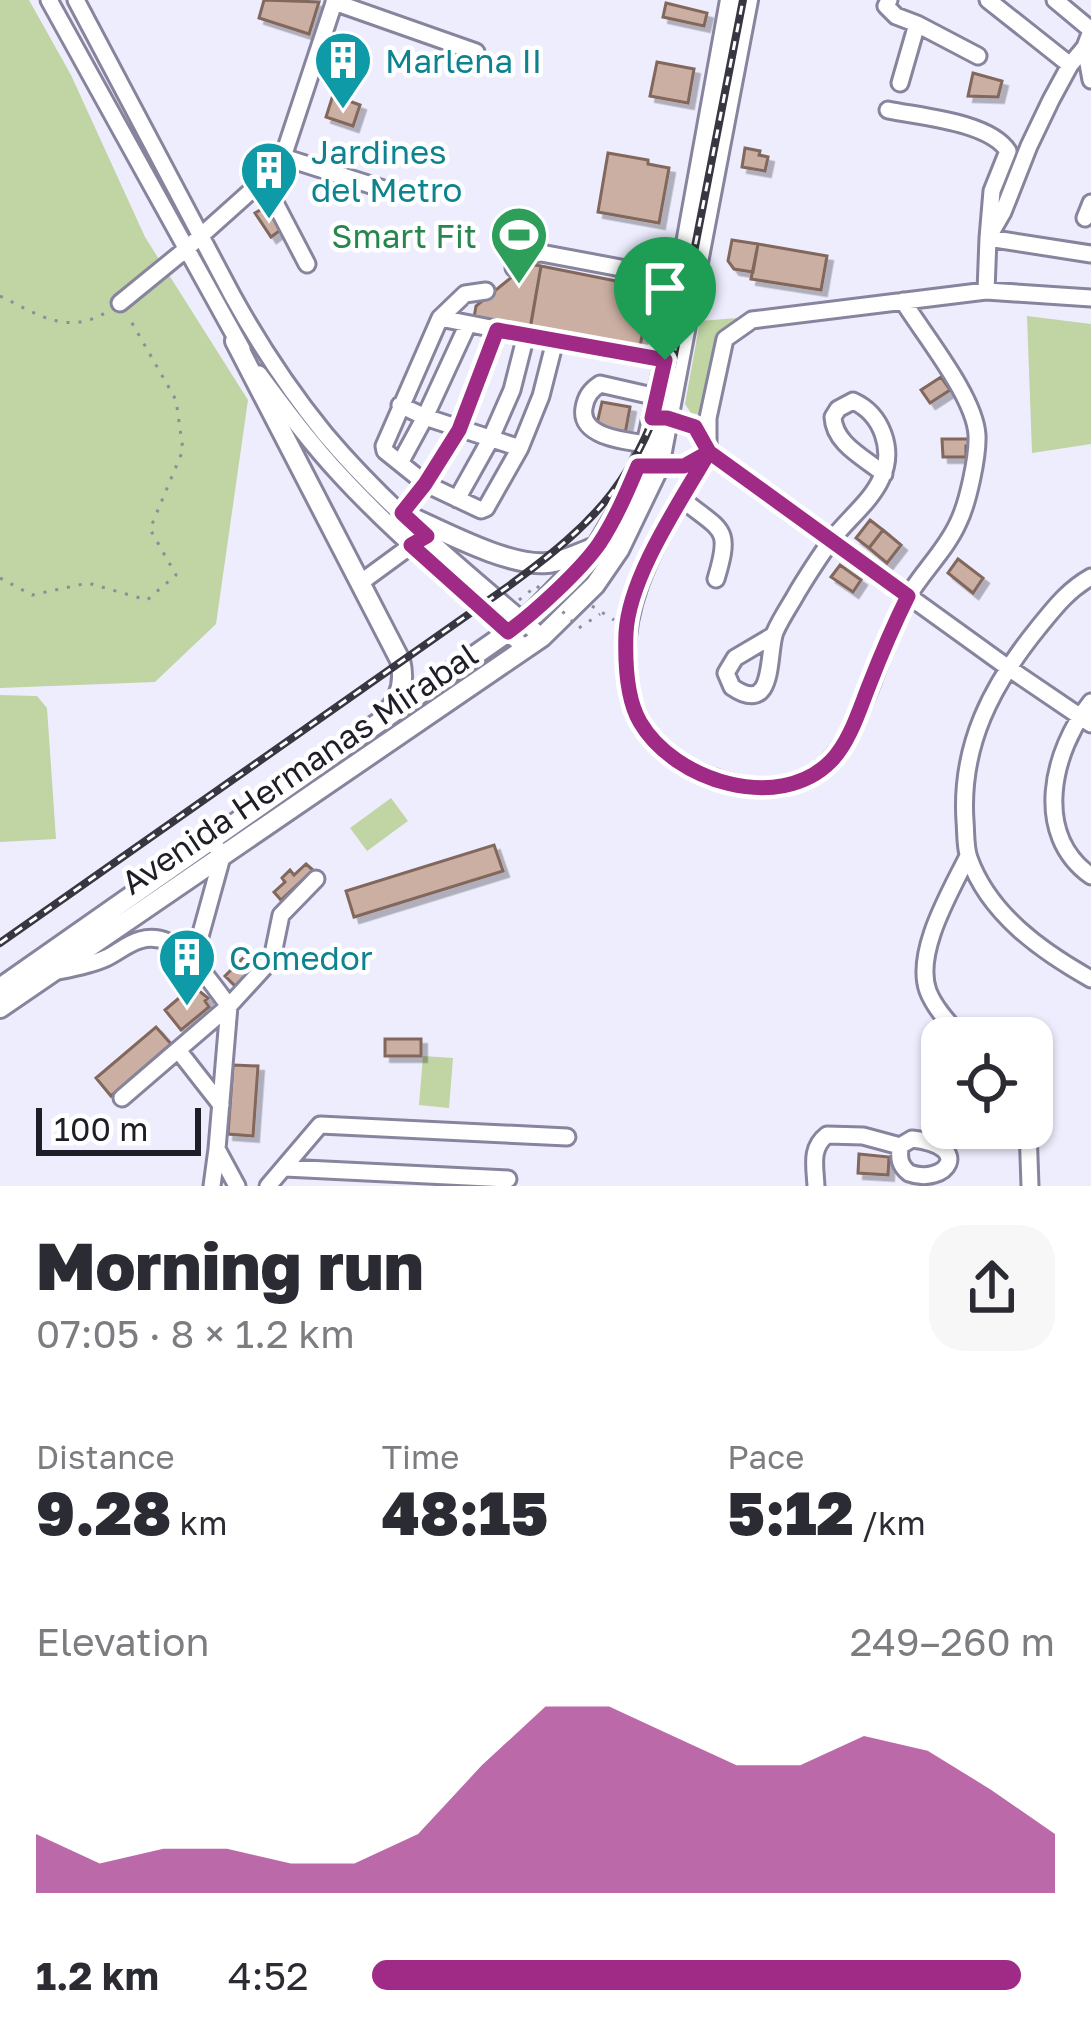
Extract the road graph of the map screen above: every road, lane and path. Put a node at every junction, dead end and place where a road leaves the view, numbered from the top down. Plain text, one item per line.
1 (49, 0) edge
2 (76, 0) edge
3 (730, 0) edge
4 (748, 0) edge
5 (889, 0) edge
6 (988, 0) edge
7 (1055, 0) edge
8 (334, 1) edge
9 (917, 24) junction
10 (1089, 36) edge
11 (476, 52) dead end
12 (978, 56) dead end
13 (1070, 65) junction
14 (1091, 80) edge
15 (900, 83) dead end
16 (888, 110) dead end
17 (283, 157) junction
18 (261, 182) junction
19 (396, 194) dead end
20 (199, 236) junction
21 (988, 238) junction
22 (185, 250) junction
23 (1091, 254) edge
24 (307, 264) dead end
25 (514, 268) dead end
26 (679, 279) junction
27 (486, 290) dead end
28 (986, 291) junction
29 (0, 296) edge
30 (1091, 298) edge
31 (902, 301) junction
32 (120, 303) junction
33 (440, 318) junction
34 (467, 325) junction
35 (497, 330) junction
36 (526, 335) junction
37 (235, 340) junction
38 (555, 341) junction
39 (665, 360) junction
40 (657, 397) junction
41 (400, 405) junction
42 (425, 417) junction
43 (660, 418) junction
44 (459, 430) junction
45 (490, 440) junction
46 (646, 444) junction
47 (520, 448) junction
48 (709, 452) junction
49 (400, 463) junction
50 (638, 466) junction
51 (659, 467) junction
52 (884, 473) junction
53 (425, 484) junction
54 (457, 499) junction
55 (682, 499) junction
56 (402, 513) junction
57 (427, 536) junction
58 (832, 539) junction
59 (411, 545) junction
60 (597, 546) junction
61 (1091, 577) edge
62 (0, 578) edge
63 (716, 579) dead end
64 (360, 583) junction
65 (908, 596) junction
66 (522, 598) dead end
67 (516, 627) junction
68 (626, 627) junction
69 (774, 635) dead end
70 (534, 643) junction
71 (1006, 667) junction
72 (1087, 714) edge
73 (365, 734) junction
74 (218, 849) junction
75 (968, 856) junction
76 (1091, 876) edge
77 (316, 879) dead end
78 (193, 962) junction
79 (56, 971) junction
80 (1091, 979) edge
81 (0, 988) edge
82 (229, 1006) junction
83 (0, 1009) edge
84 (945, 1017) edge
85 (178, 1050) junction
86 (122, 1098) dead end
87 (220, 1105) junction
88 (567, 1137) dead end
89 (900, 1146) junction
90 (217, 1149) junction
91 (1029, 1149) edge
92 (285, 1168) junction
93 (508, 1179) dead end
94 (924, 1183) edge
95 (212, 1186) edge
96 (237, 1186) edge
97 (268, 1186) edge
98 (816, 1186) edge
99 (1030, 1186) edge

1 - 22 street
2 - 20 street
3 - 26 main road, Avenida Hermanas Mirabal
4 - 43 main road, Avenida Hermanas Mirabal
5 - 9 street
6 - 13 street
7 - 10 street
8 - 11 street
8 - 17 street
9 - 12 street
9 - 15 street
10 - 13 street
10 - 14 street
13 - 21 street
16 - 21 street
17 - 18 street
17 - 19 street
18 - 20 street
18 - 24 street
20 - 22 street
20 - 56 street
21 - 23 street
21 - 28 street
22 - 32 street
22 - 37 street
25 - 26 street
26 - 39 main road, Avenida Hermanas Mirabal
27 - 33 street
28 - 30 street
28 - 31 street
29 - 32 path
31 - 48 street
31 - 65 street
32 - 62 path
33 - 34 street
33 - 41 street
34 - 35 street
34 - 42 street
35 - 36 street
35 - 44 street
36 - 38 street
36 - 45 street
37 - 59 street
37 - 64 main road
38 - 39 street
38 - 47 street
39 - 40 main road, Avenida Hermanas Mirabal
40 - 43 main road, Avenida Hermanas Mirabal
40 - 46 street
41 - 42 street
41 - 49 street
42 - 44 street
42 - 49 street
43 - 46 main road, Avenida Hermanas Mirabal
43 - 48 street
43 - 51 main road, Avenida Hermanas Mirabal
44 - 45 street
44 - 53 street
45 - 47 street
45 - 54 street
46 - 50 main road, Avenida Hermanas Mirabal
47 - 54 street
48 - 51 street
48 - 55 street
48 - 58 street
49 - 53 street
50 - 51 street
50 - 60 main road, Avenida Hermanas Mirabal
51 - 70 main road, Avenida Hermanas Mirabal
52 - 52 street
52 - 58 street
53 - 54 street
53 - 56 street
55 - 63 street
55 - 68 street
56 - 57 street
56 - 60 main road
57 - 59 street
57 - 67 street
58 - 65 street
58 - 69 street
59 - 64 street
59 - 67 street
60 - 67 main road, Avenida Hermanas Mirabal
61 - 71 street
64 - 73 main road
65 - 68 street
65 - 71 street
66 - 68 path, bridge
67 - 70 street
67 - 73 main road, Avenida Hermanas Mirabal
70 - 74 main road, Avenida Hermanas Mirabal
71 - 72 street
71 - 75 street
72 - 76 street
73 - 74 main road, Avenida Hermanas Mirabal
74 - 78 street
74 - 79 main road, Avenida Hermanas Mirabal
74 - 81 main road, Avenida Hermanas Mirabal
75 - 80 street
75 - 84 street
77 - 82 street
78 - 79 street
78 - 82 street
79 - 83 main road, Avenida Hermanas Mirabal
82 - 85 street
82 - 87 street
85 - 86 street
85 - 87 street
87 - 90 street
88 - 92 street
89 - 94 street
89 - 94 street
89 - 98 street
90 - 95 street
90 - 96 street
91 - 99 street
92 - 93 street
92 - 97 street

